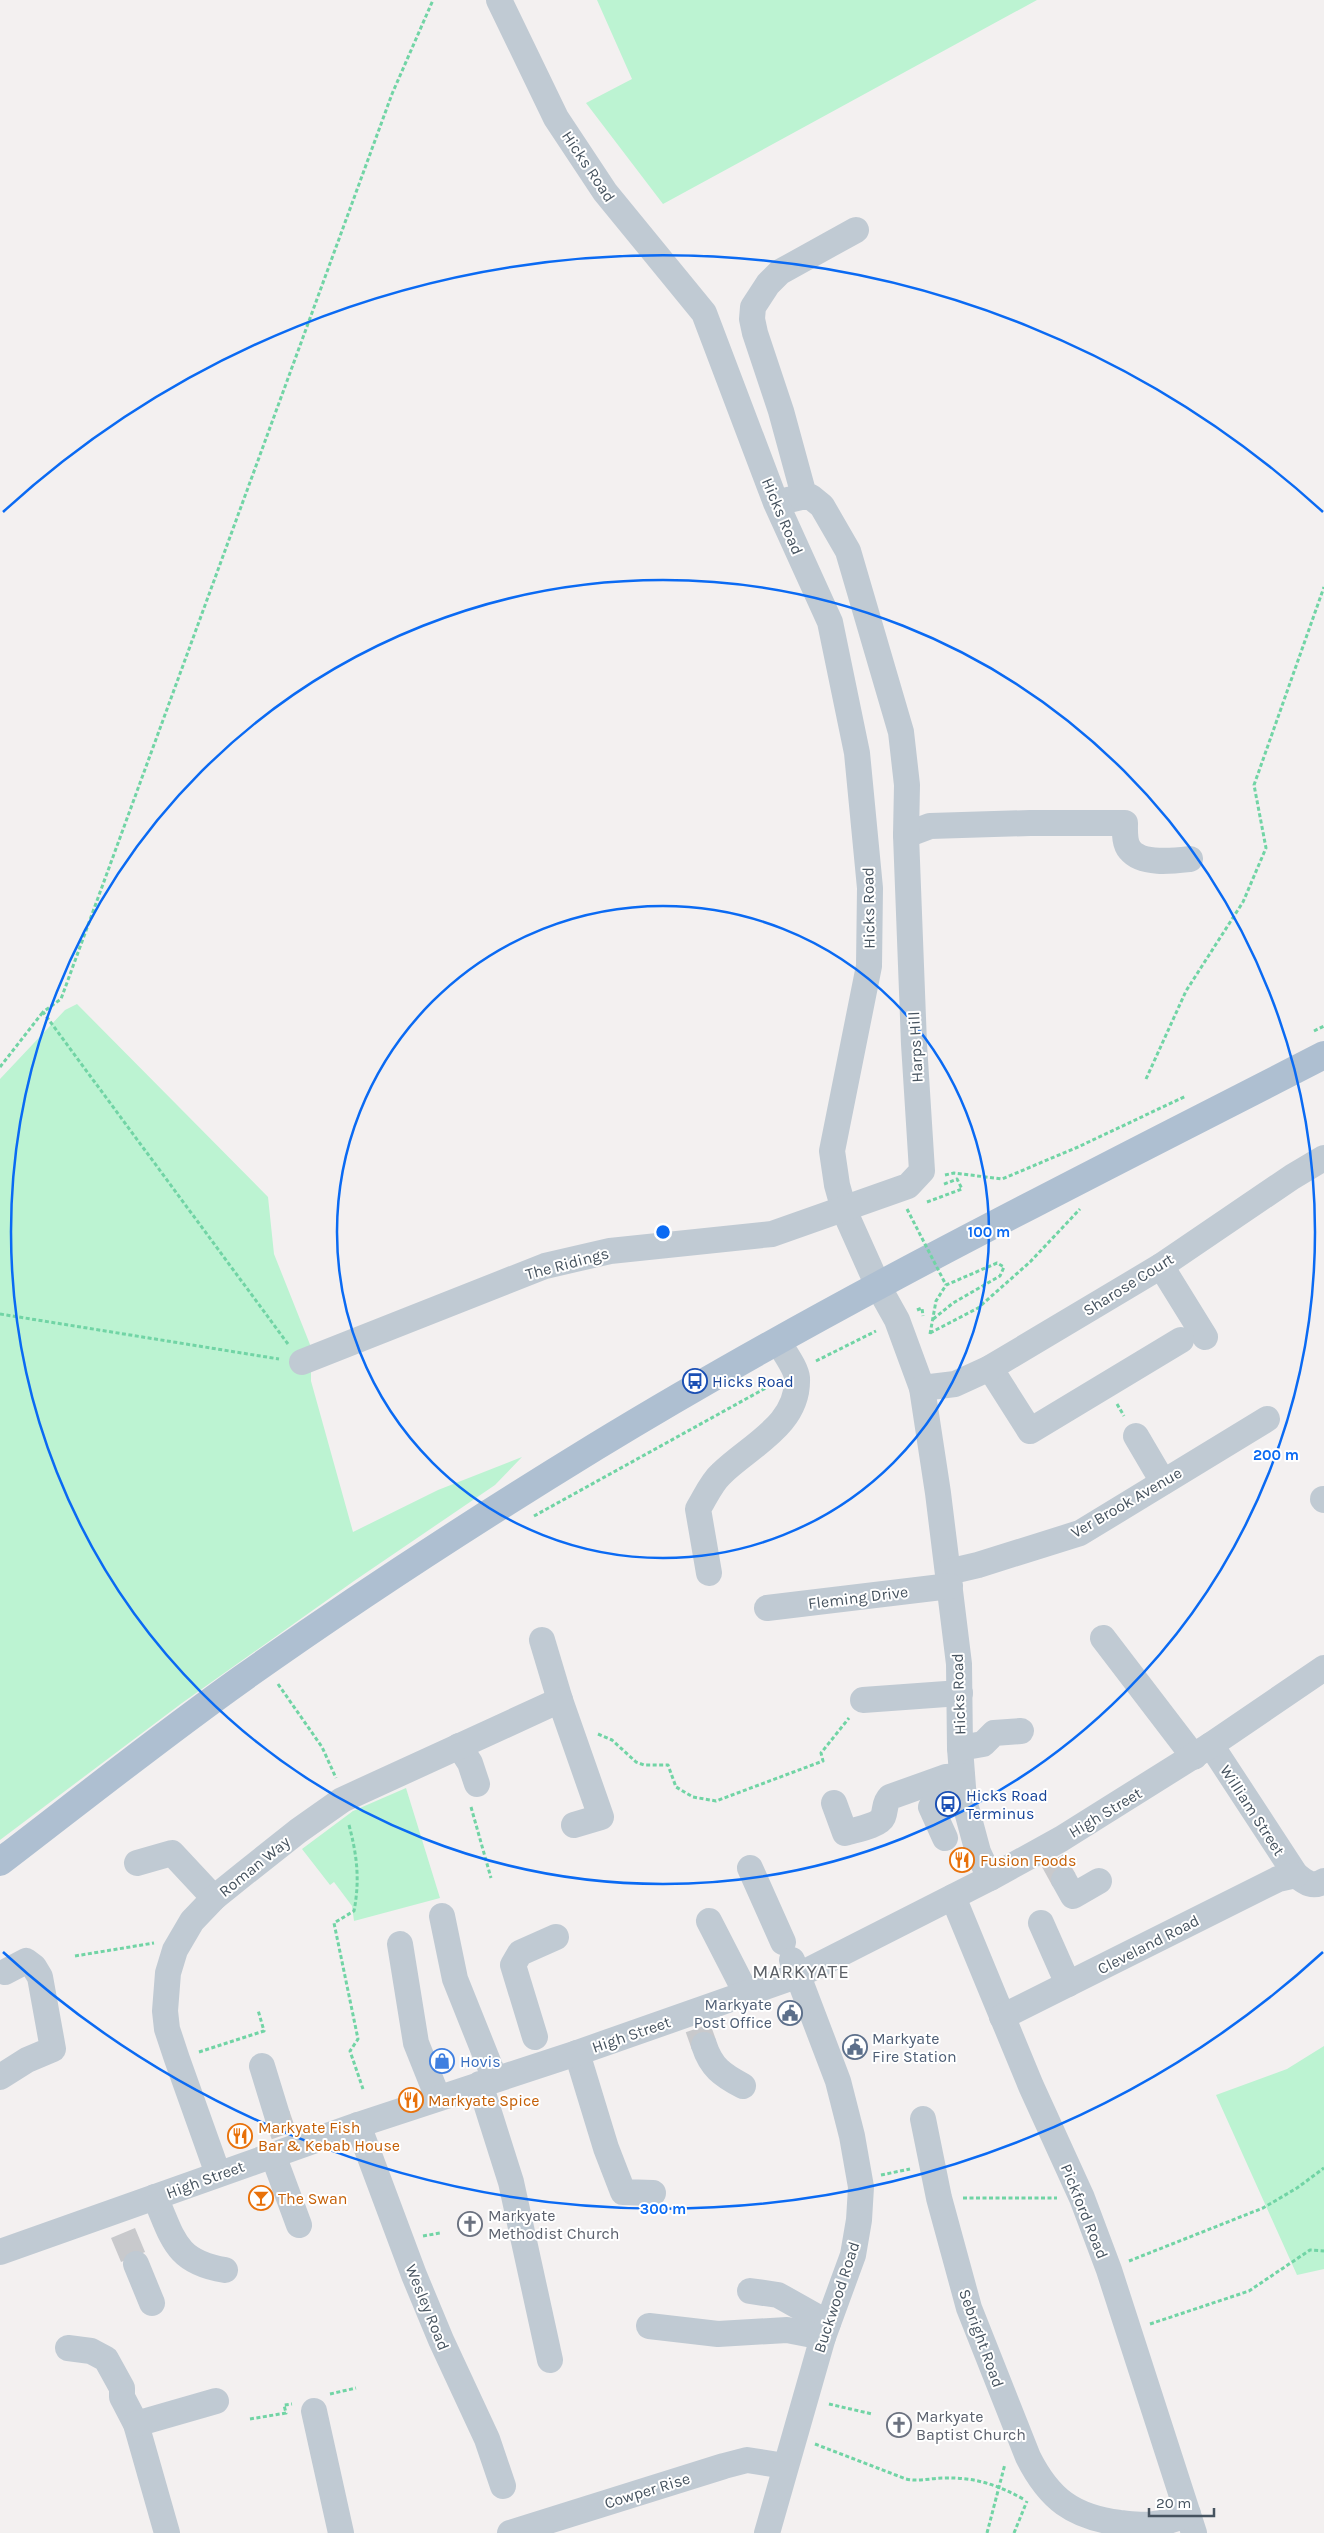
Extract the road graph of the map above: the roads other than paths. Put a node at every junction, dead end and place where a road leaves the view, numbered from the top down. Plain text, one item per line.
1 (499, 0) edge
2 (856, 230) dead end
3 (801, 497) junction
4 (776, 503) junction
5 (906, 835) junction
6 (1190, 859) dead end
7 (1316, 1045) edge
8 (1324, 1158) edge
9 (844, 1210) junction
10 (1161, 1266) junction
11 (878, 1286) junction
12 (778, 1341) junction
13 (302, 1362) road end
14 (990, 1368) junction
15 (922, 1388) junction
16 (1267, 1419) dead end
17 (1136, 1436) road end
18 (1163, 1482) junction
19 (709, 1573) dead end
20 (949, 1579) junction
21 (767, 1608) dead end
22 (1103, 1638) dead end
23 (542, 1640) dead end
24 (1324, 1668) edge
25 (960, 1693) junction
26 (560, 1700) junction
27 (863, 1700) road end
28 (1021, 1731) dead end
29 (459, 1746) junction
30 (960, 1748) junction
31 (1202, 1751) junction
32 (477, 1784) road end
33 (963, 1788) junction
34 (834, 1804) dead end
35 (574, 1824) dead end
36 (945, 1838) dead end
37 (0, 1862) edge
38 (1055, 1862) junction
39 (138, 1863) dead end
40 (750, 1868) dead end
41 (1296, 1876) junction
42 (990, 1878) junction
43 (1099, 1881) dead end
44 (1324, 1881) edge
45 (953, 1897) junction
46 (214, 1898) junction
47 (442, 1916) dead end
48 (709, 1921) dead end
49 (1041, 1923) dead end
50 (556, 1937) dead end
51 (400, 1944) dead end
52 (791, 1959) junction
53 (5, 1972) dead end
54 (1068, 1984) junction
55 (746, 1993) junction
56 (1002, 2017) junction
57 (698, 2028) junction
58 (539, 2051) junction
59 (577, 2053) junction
60 (262, 2066) dead end
61 (2, 2070) edge
62 (488, 2082) junction
63 (743, 2086) dead end
64 (438, 2098) junction
65 (924, 2119) dead end
66 (358, 2125) junction
67 (281, 2139) junction
68 (218, 2174) junction
69 (653, 2193) dead end
70 (155, 2197) junction
71 (299, 2225) dead end
72 (0, 2252) edge
73 (136, 2264) tunnel mouth
74 (225, 2270) dead end
75 (750, 2292) dead end
76 (152, 2303) dead end
77 (649, 2326) dead end
78 (825, 2330) junction
79 (68, 2348) dead end
80 (550, 2360) dead end
81 (216, 2401) dead end
82 (312, 2405) road end
83 (136, 2424) junction
84 (785, 2466) junction
85 (503, 2486) dead end
86 (1077, 2523) edge
87 (1191, 2524) edge
88 (167, 2533) edge
89 (341, 2533) edge
90 (510, 2533) edge
91 (767, 2533) edge

1 - 4 street, Hicks Road
2 - 3 street
3 - 4 street
3 - 5 street, Harps Hill
4 - 9 street, Hicks Road
5 - 6 street
5 - 9 street, Harps Hill
7 - 11 main road
8 - 10 street, Sharose Court
9 - 11 street, Hicks Road
9 - 13 street, The Ridings
10 - 14 street, Sharose Court
10 - 14 street
11 - 12 main road
11 - 15 street, Hicks Road
12 - 19 street
12 - 37 main road
14 - 15 street, Sharose Court
15 - 20 street, Hicks Road
16 - 18 street, Ver Brook Avenue
17 - 18 street
18 - 20 street, Ver Brook Avenue
20 - 21 street, Fleming Drive
20 - 25 street, Hicks Road
22 - 31 street, William Street
23 - 26 street
24 - 31 street, High Street
25 - 27 street
25 - 30 street, Hicks Road
26 - 29 street, Roman Way
26 - 35 street
28 - 30 street
29 - 32 street
29 - 46 street, Roman Way
30 - 33 street, Hicks Road
31 - 38 street, High Street
31 - 41 street, William Street
33 - 34 street
33 - 36 street
33 - 42 street, Hicks Road
38 - 42 street, High Street
38 - 43 street
39 - 46 street
40 - 52 street, Buckwood Road
41 - 44 street
41 - 54 street, Cleveland Road
42 - 45 street, High Street
45 - 52 street, High Street
45 - 56 street, Pickford Road
46 - 68 street, Roman Way
47 - 62 street
48 - 55 street
49 - 54 street
50 - 58 street
51 - 64 street
52 - 55 street, High Street
52 - 78 street, Buckwood Road
53 - 61 street
54 - 56 street, Cleveland Road
55 - 57 street, High Street
56 - 87 street, Pickford Road
57 - 59 street, High Street
57 - 63 street
58 - 59 street, High Street
58 - 62 street, High Street
59 - 69 street
60 - 67 street
62 - 64 street, High Street
62 - 80 street
64 - 66 street, High Street
65 - 86 street, Sebright Road
66 - 67 street, High Street
66 - 85 street, Wesley Road
67 - 68 street, High Street
67 - 71 street
68 - 70 street, High Street
70 - 72 street, High Street
70 - 74 street
73 - 76 street
75 - 78 street
77 - 78 street
78 - 84 street, Buckwood Road
79 - 83 street
81 - 83 street
82 - 89 street
83 - 88 street
84 - 90 street, Cowper Rise
84 - 91 street, Buckwood Road
86 - 87 street, Sebright Road

